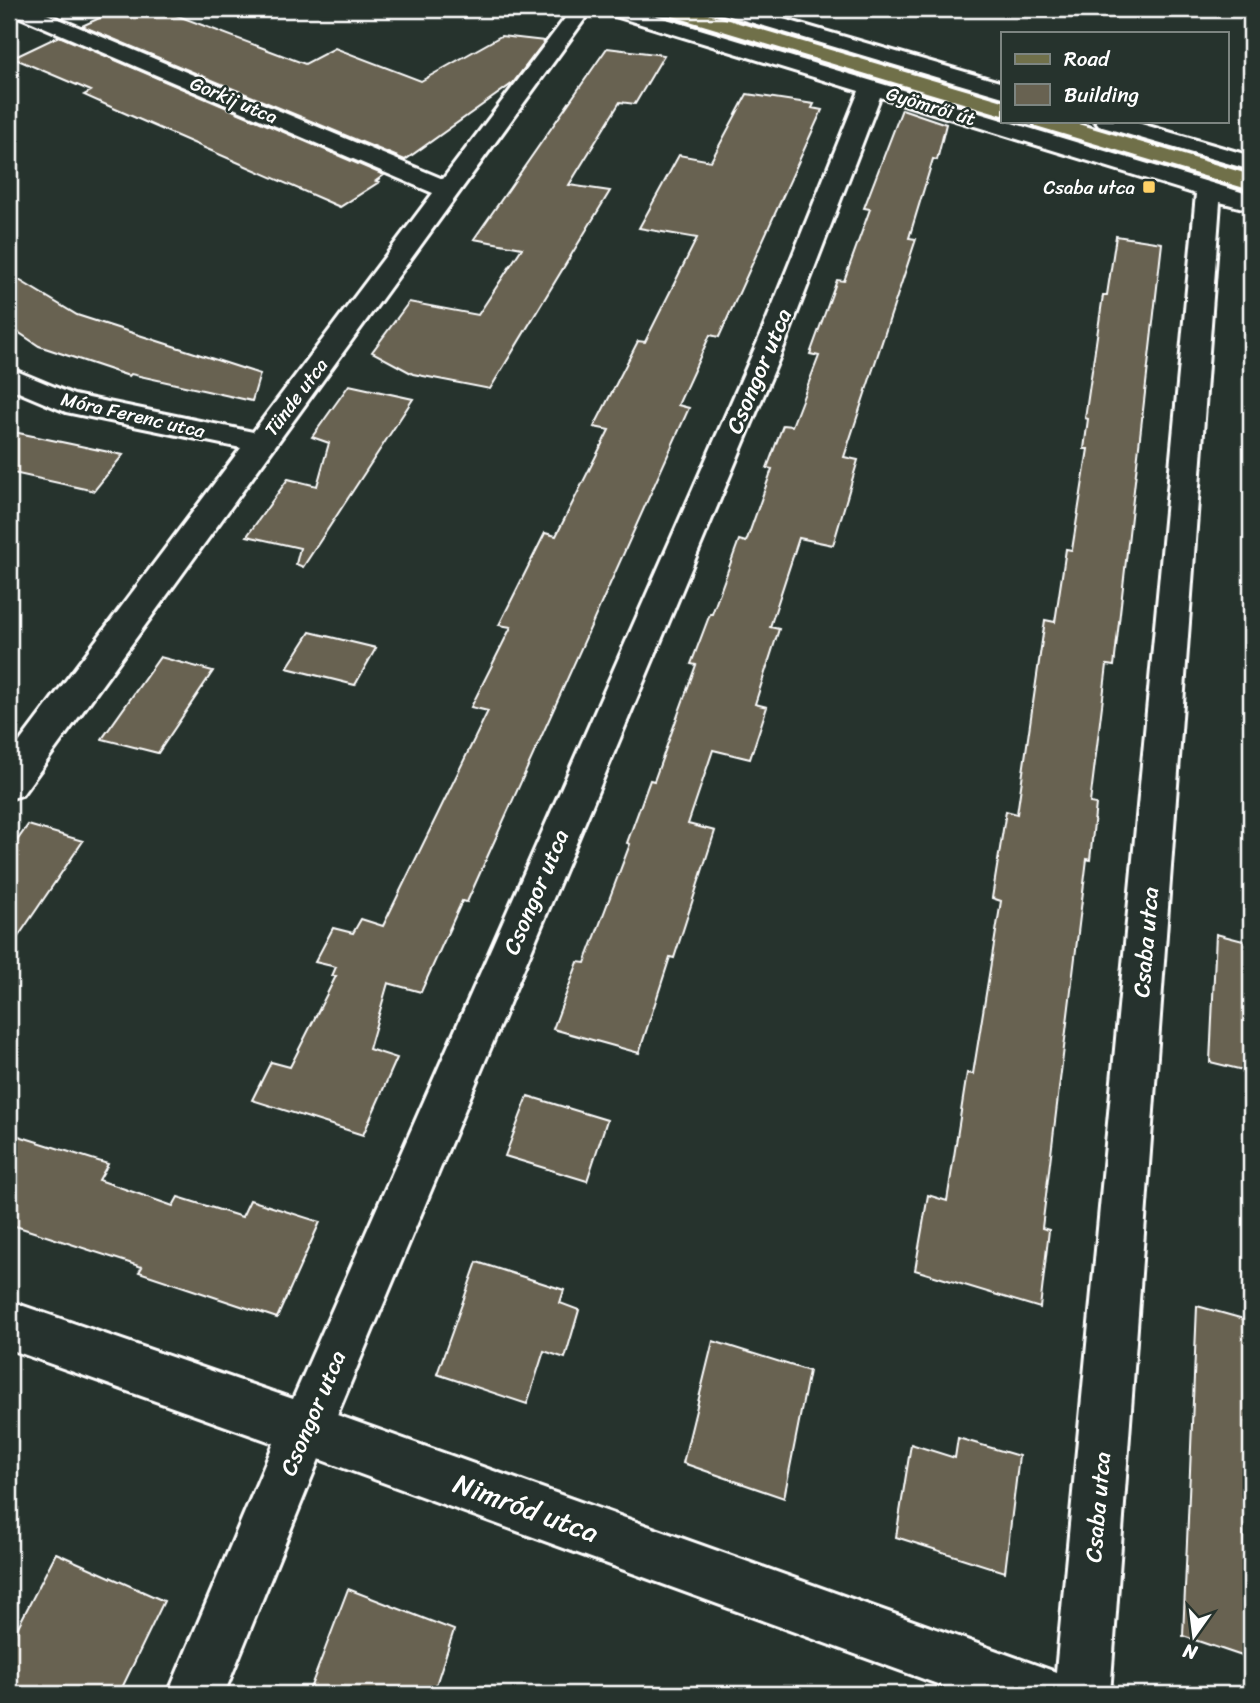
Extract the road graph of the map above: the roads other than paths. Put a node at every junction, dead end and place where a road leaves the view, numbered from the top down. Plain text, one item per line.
1 (18, 9) edge
2 (582, 9) edge
3 (612, 9) edge
4 (670, 9) edge
5 (727, 9) edge
6 (872, 88) junction
7 (1001, 89) edge
8 (1001, 107) edge
9 (1047, 122) edge
10 (1110, 122) edge
11 (1251, 163) edge
12 (1251, 183) edge
13 (450, 191) junction
14 (1209, 191) junction
15 (1251, 203) edge
16 (9, 377) edge
17 (261, 443) junction
18 (9, 785) edge
19 (9, 1325) edge
20 (306, 1429) junction
21 (196, 1694) edge
22 (1042, 1694) edge
23 (1082, 1694) edge

1 - 13 street, Gorkij utca
2 - 13 street, Tünde utca
3 - 6 street, Gyömrői út
4 - 8 main road
5 - 7 street, Gyömrői út
6 - 14 street, Gyömrői út
6 - 20 street, Csongor utca
9 - 12 main road
10 - 11 street
13 - 17 street, Tünde utca
14 - 15 street, Gyömrői út
14 - 23 street, Csaba utca
16 - 17 street, Móra Ferenc utca
17 - 18 street, Tünde utca
19 - 20 street, Nimród utca
20 - 21 street, Csongor utca
20 - 22 street, Nimród utca

